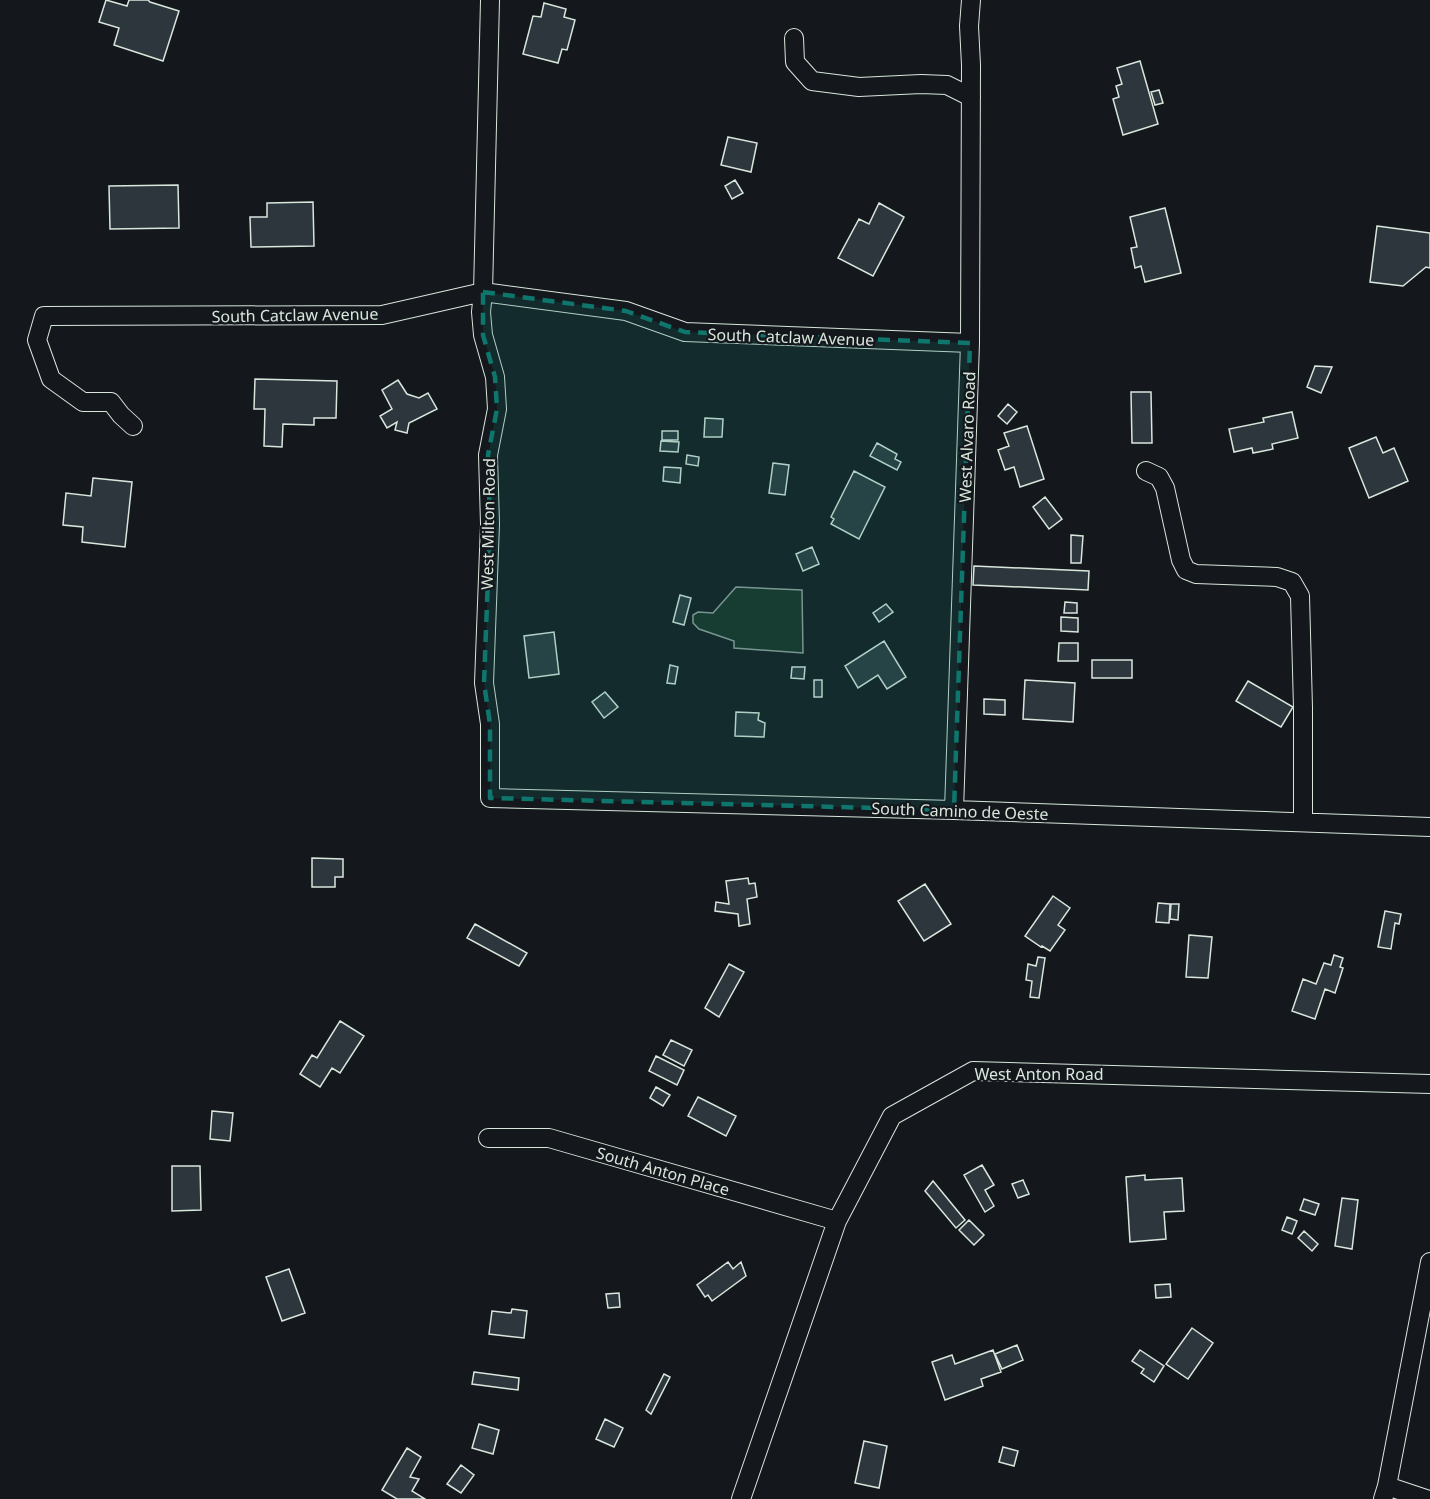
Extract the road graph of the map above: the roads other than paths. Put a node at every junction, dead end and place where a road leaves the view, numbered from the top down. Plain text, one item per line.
1 (490, 0) edge
2 (971, 0) edge
3 (794, 38) dead end
4 (971, 97) junction
5 (483, 292) junction
6 (970, 343) junction
7 (133, 426) dead end
8 (1146, 471) dead end
9 (490, 798) joint
10 (954, 810) junction
11 (1303, 822) junction
12 (1430, 827) edge
13 (1430, 1084) edge
14 (488, 1138) dead end
15 (837, 1221) junction
16 (1430, 1262) edge
17 (1385, 1492) edge
18 (741, 1499) edge
19 (1426, 1499) edge

1 - 5 street, West Milton Road
2 - 4 street, West Alvaro Road
3 - 4 street
4 - 6 street, West Alvaro Road
5 - 6 street, South Catclaw Avenue
5 - 7 street, South Catclaw Avenue
5 - 9 street, West Milton Road
6 - 10 street, West Alvaro Road
8 - 11 street
9 - 10 street, South Camino de Oeste
10 - 11 street, South Camino de Oeste
11 - 12 street, South Camino de Oeste
13 - 15 street, West Anton Road
14 - 15 street, South Anton Place
15 - 18 street, West Anton Road
16 - 17 street
17 - 19 street

